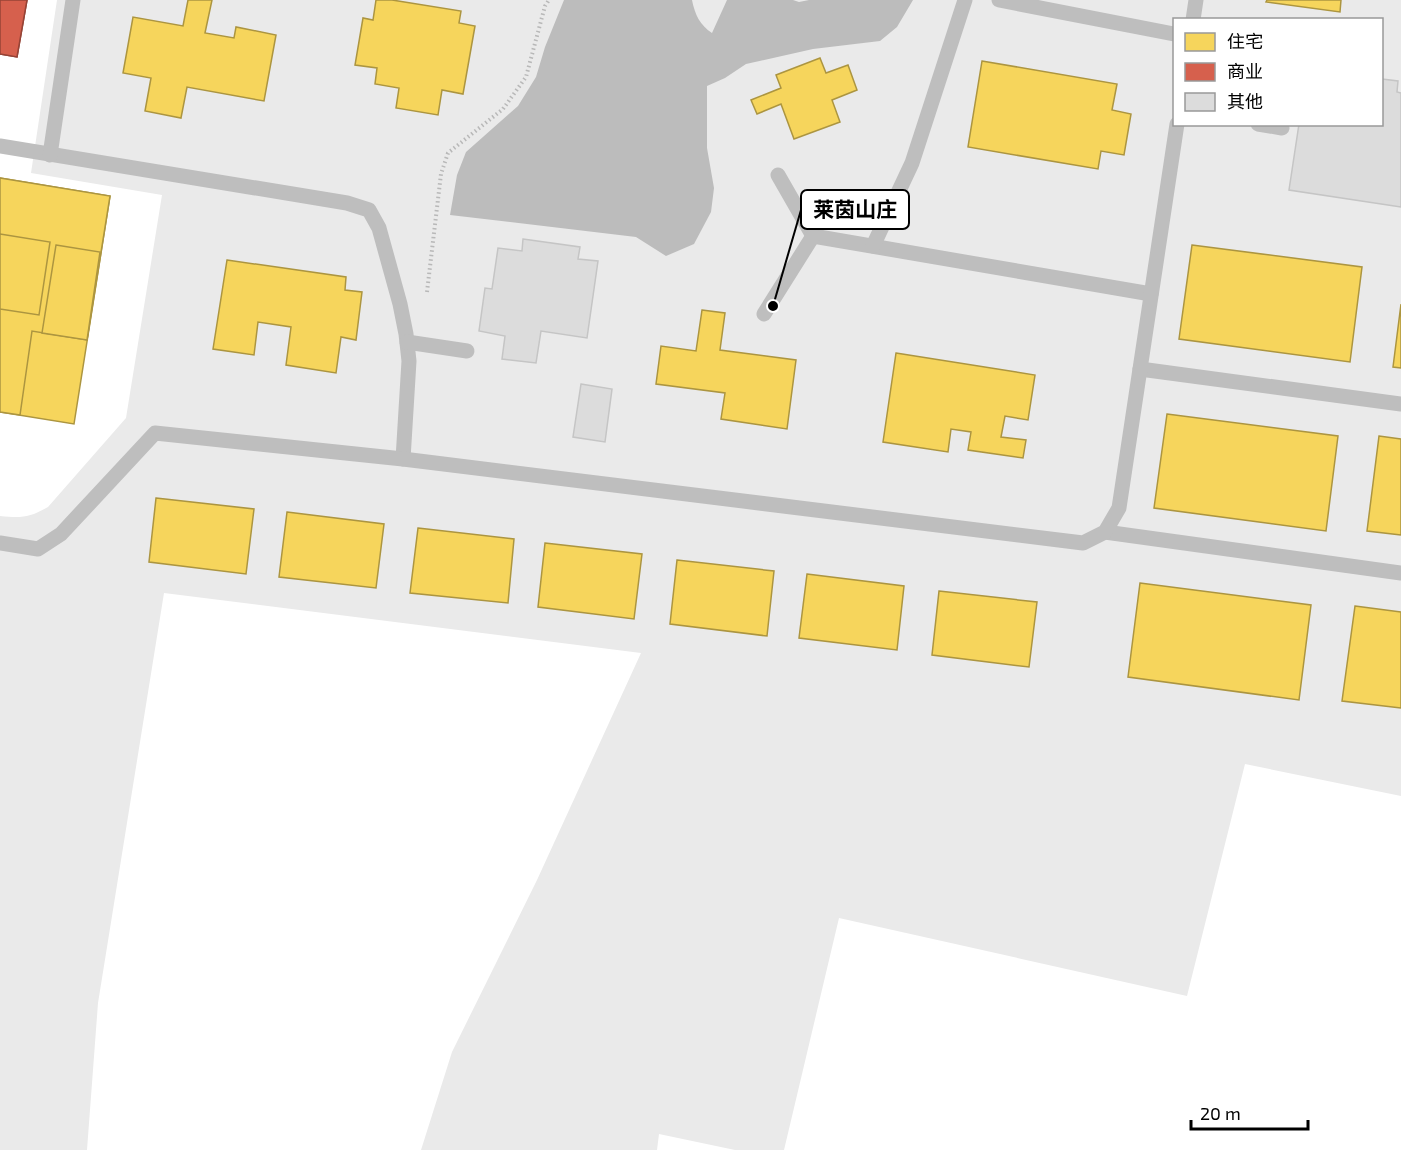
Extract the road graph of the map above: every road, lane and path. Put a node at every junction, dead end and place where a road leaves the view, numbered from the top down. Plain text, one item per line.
1 (73, 0) edge
2 (549, 0) edge
3 (966, 0) edge
4 (999, 0) edge
5 (1196, 0) edge
6 (1193, 18) edge
7 (1173, 34) edge
8 (1177, 126) edge
9 (1270, 126) edge
10 (1282, 128) dead end
11 (0, 146) edge
12 (50, 155) junction
13 (778, 175) dead end
14 (813, 236) junction
15 (873, 246) junction
16 (1151, 294) junction
17 (401, 309) junction
18 (764, 314) dead end
19 (407, 342) junction
20 (467, 351) dead end
21 (1140, 369) junction
22 (1401, 404) edge
23 (403, 459) junction
24 (1105, 532) junction
25 (0, 543) edge
26 (1401, 573) edge

1 - 12 lane
2 - 17 path
3 - 15 lane
4 - 7 lane
5 - 6 lane
8 - 16 lane
9 - 10 lane
11 - 12 lane
12 - 17 lane
13 - 14 lane
14 - 15 lane
14 - 18 lane
15 - 16 lane
16 - 21 lane
17 - 19 lane
19 - 20 lane
19 - 23 lane
21 - 22 lane
21 - 24 lane
23 - 24 lane
23 - 25 lane
24 - 26 lane

